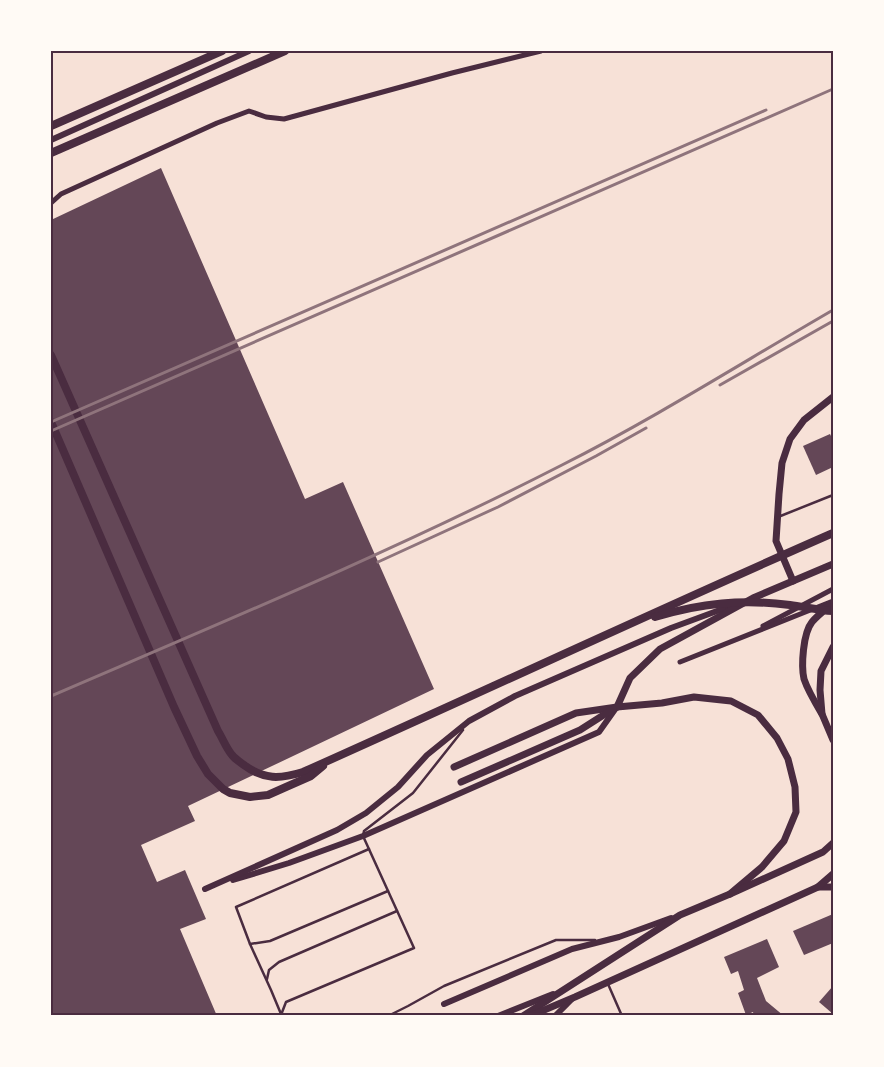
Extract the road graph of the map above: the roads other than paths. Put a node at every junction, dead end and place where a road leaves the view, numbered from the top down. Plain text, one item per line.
1 (222, 51) edge
2 (249, 51) edge
3 (286, 51) edge
4 (541, 51) edge
5 (51, 126) edge
6 (51, 140) edge
7 (51, 153) edge
8 (51, 204) edge
9 (51, 355) edge
10 (833, 397) edge
11 (51, 422) edge
12 (833, 495) edge
13 (778, 517) junction
14 (833, 533) edge
15 (833, 564) edge
16 (793, 581) junction
17 (833, 590) edge
18 (754, 598) junction
19 (833, 602) edge
20 (833, 611) edge
21 (627, 625) junction
22 (738, 639) junction
23 (833, 647) edge
24 (680, 662) dead end
25 (617, 707) junction
26 (822, 714) junction
27 (469, 721) junction
28 (833, 740) edge
29 (330, 760) junction
30 (454, 767) dead end
31 (462, 782) dead end
32 (363, 836) junction
33 (833, 843) edge
34 (369, 849) junction
35 (833, 874) edge
36 (818, 887) junction
37 (833, 887) edge
38 (388, 891) junction
39 (730, 894) junction
40 (398, 911) junction
41 (680, 915) junction
42 (604, 940) junction
43 (250, 944) junction
44 (266, 980) junction
45 (607, 982) junction
46 (558, 992) junction
47 (575, 997) junction
48 (444, 1004) dead end
49 (281, 1015) edge
50 (388, 1016) edge
51 (498, 1016) edge
52 (523, 1016) edge
53 (530, 1016) edge
54 (555, 1016) edge
55 (622, 1016) edge

1 - 5 highway
2 - 6 street
3 - 7 highway
4 - 8 street
9 - 29 highway
10 - 13 main road
11 - 29 highway
12 - 13 lane
13 - 16 main road
14 - 21 highway
15 - 16 main road
16 - 18 main road
17 - 22 street
18 - 25 main road
18 - 27 street
19 - 22 street
19 - 26 main road
20 - 21 highway
21 - 29 highway
22 - 24 street
23 - 26 main road
25 - 30 main road
25 - 31 main road
25 - 32 street
25 - 39 main road
26 - 28 main road
27 - 32 lane
27 - 32 street
32 - 34 lane
33 - 39 main road
34 - 38 lane
34 - 43 lane
35 - 36 main road
36 - 37 main road
36 - 45 main road
38 - 40 lane
38 - 43 lane
39 - 41 main road
40 - 44 lane
40 - 49 lane
41 - 42 street
41 - 46 main road
42 - 48 street
42 - 50 lane
43 - 44 lane
44 - 49 lane
45 - 47 main road
45 - 55 lane
46 - 51 street
46 - 52 main road
47 - 53 main road
47 - 54 street

